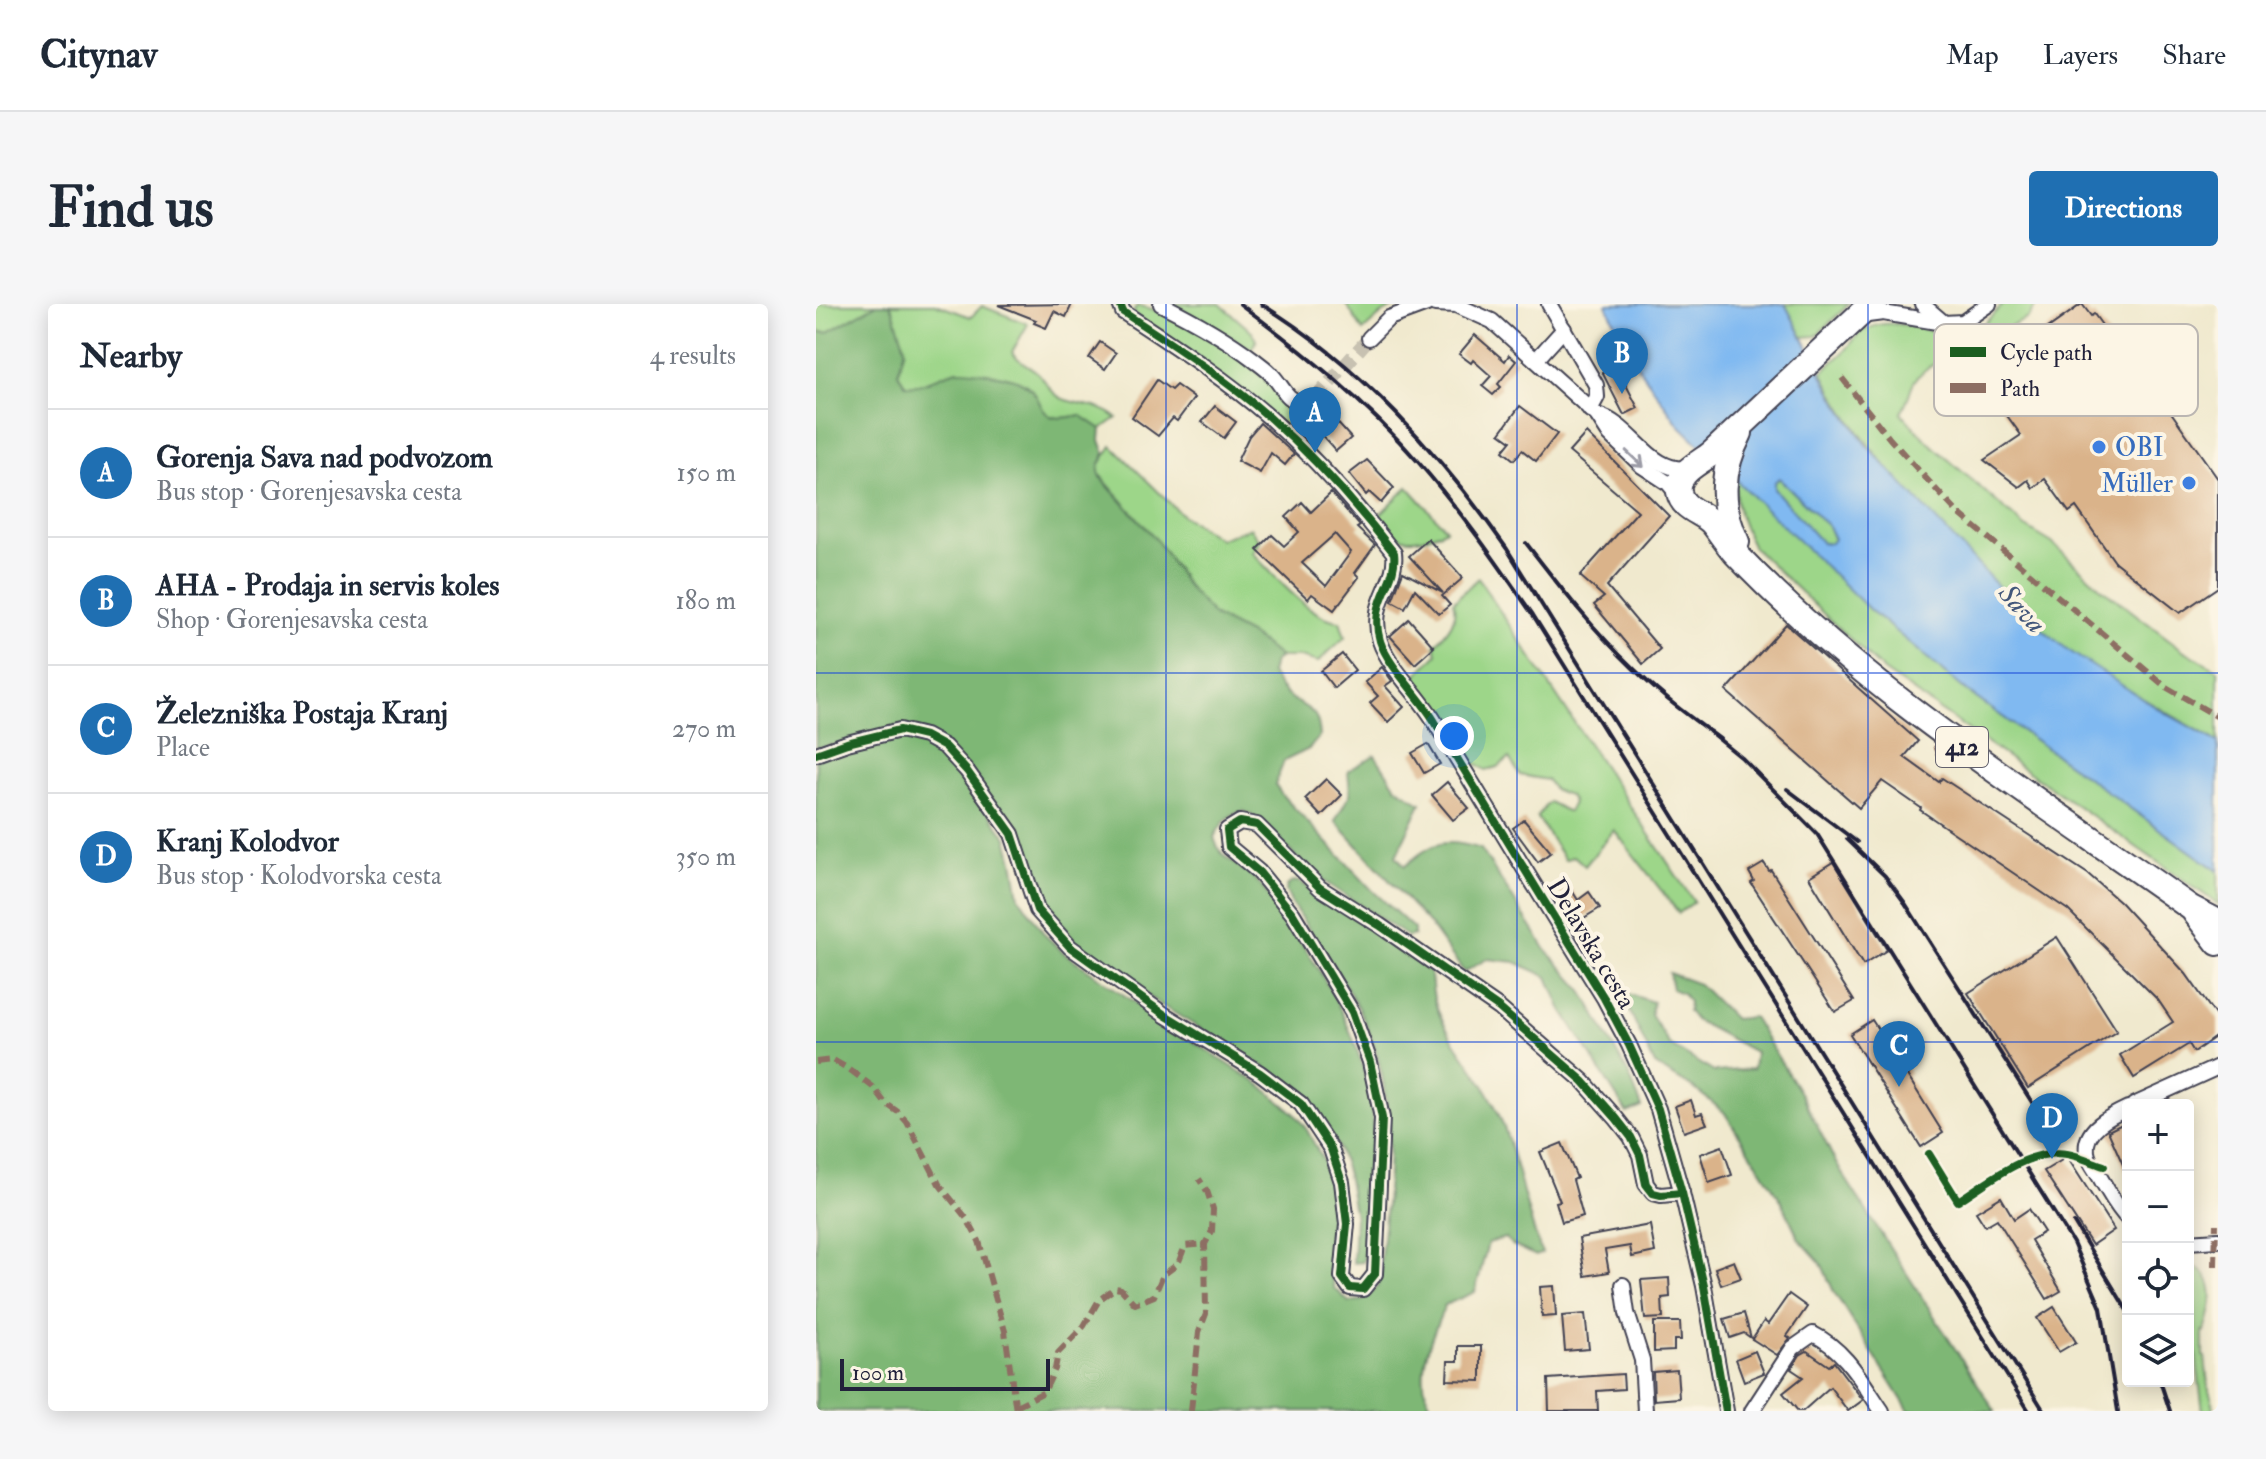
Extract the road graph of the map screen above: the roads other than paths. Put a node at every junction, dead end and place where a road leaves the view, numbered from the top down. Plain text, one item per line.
1 (1120, 304) edge
2 (1161, 304) edge
3 (1427, 304) edge
4 (1435, 304) edge
5 (1549, 304) edge
6 (1922, 304) edge
7 (1989, 304) edge
8 (1860, 313) edge
9 (1943, 323) junction
10 (1564, 329) junction
11 (1369, 338) tunnel mouth
12 (1536, 360) junction
13 (1316, 398) dead end
14 (1593, 412) junction
15 (1747, 421) junction
16 (1689, 484) junction
17 (1724, 490) junction
18 (1749, 565) junction
19 (816, 754) edge
20 (2191, 908) junction
21 (2218, 922) edge
22 (2218, 943) edge
23 (2218, 1067) edge
24 (2147, 1099) edge
25 (2122, 1111) edge
26 (1682, 1193) junction
27 (2122, 1211) edge
28 (2218, 1240) edge
29 (2194, 1242) edge
30 (1623, 1285) dead end
31 (1645, 1411) edge
32 (1726, 1411) edge
33 (1752, 1411) edge
34 (1882, 1411) edge

1 - 26 street, Delavska cesta
2 - 13 street
3 - 11 street
4 - 12 street
5 - 10 street
6 - 9 street
7 - 9 street
8 - 9 street
8 - 15 main road
10 - 12 street
10 - 14 street
12 - 14 street
14 - 16 street
14 -> 16 street
15 - 16 main road
15 - 17 main road
16 - 17 main road
16 - 17 main road
16 - 18 main road, 412
17 - 18 main road, 412
18 - 20 main road, 412
19 - 26 street
20 - 21 main road, 412
20 - 22 main road, 412
23 - 24 street
25 - 27 street
26 - 32 street, Delavska cesta
28 - 29 street
30 - 31 street
33 - 34 street

